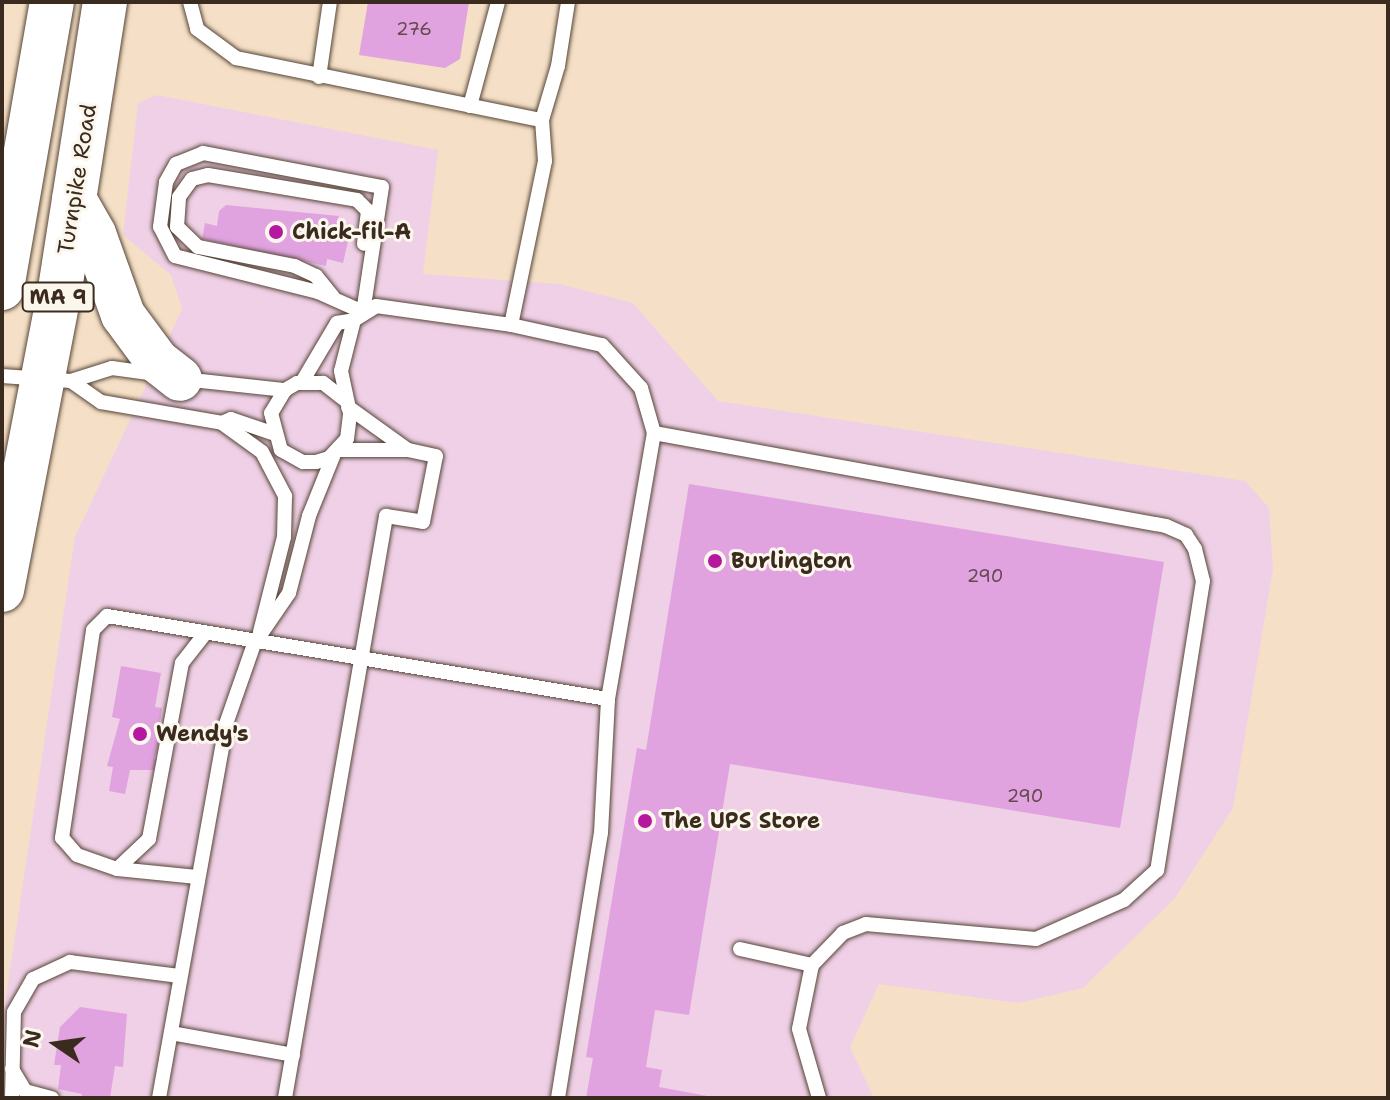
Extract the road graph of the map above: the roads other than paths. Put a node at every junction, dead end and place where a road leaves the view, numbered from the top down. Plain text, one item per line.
1 (52, 2) edge
2 (105, 2) edge
3 (190, 2) edge
4 (330, 2) edge
5 (498, 2) edge
6 (568, 2) edge
7 (319, 77) junction
8 (470, 106) junction
9 (542, 120) junction
10 (14, 155) edge
11 (74, 199) junction
12 (7, 236) edge
13 (367, 287) junction
14 (2, 288) edge
15 (334, 298) junction
16 (358, 316) junction
17 (511, 325) junction
18 (38, 378) edge
19 (180, 379) junction
20 (302, 382) junction
21 (285, 390) junction
22 (346, 404) junction
23 (222, 423) junction
24 (272, 433) junction
25 (654, 433) junction
26 (281, 450) junction
27 (408, 450) junction
28 (337, 452) junction
29 (285, 496) junction
30 (2, 590) edge
31 (205, 634) junction
32 (257, 640) junction
33 (361, 658) junction
34 (608, 699) junction
35 (117, 869) junction
36 (197, 877) junction
37 (740, 949) dead end
38 (812, 965) junction
39 (180, 976) junction
40 (171, 1033) junction
41 (293, 1055) junction
42 (12, 1069) junction
43 (12, 1098) edge
44 (52, 1098) edge
45 (159, 1098) edge
46 (285, 1098) edge
47 (558, 1098) edge
48 (819, 1098) edge

1 - 10 highway, MA 9
2 - 11 highway, Turnpike Road / MA 9
3 - 7 lane
4 - 7 lane
5 - 8 lane
6 - 9 lane
7 - 8 lane
8 - 9 lane
9 - 17 lane
10 - 12 highway, MA 9
11 - 18 highway, Turnpike Road / MA 9
11 - 19 highway
12 - 14 highway, MA 9
13 - 15 lane
13 - 15 lane
13 - 16 lane
15 - 16 lane
16 - 17 lane
16 - 20 lane
16 - 22 lane
17 - 25 lane
18 - 19 lane
18 - 23 lane
18 - 30 highway, Turnpike Road / MA 9
19 - 21 lane
20 - 21 lane
20 - 22 lane
21 - 24 lane
22 - 27 lane
22 - 28 lane
23 - 24 lane
23 - 29 lane
24 - 26 lane
25 - 34 lane
25 - 38 lane
26 - 28 lane
26 - 29 lane
27 - 28 lane
27 - 33 lane
28 - 32 lane
29 - 32 lane
31 - 32 lane
31 - 35 lane
31 - 35 lane
32 - 33 lane
32 - 36 lane
33 - 34 lane
33 - 41 lane
34 - 47 lane
35 - 36 lane
36 - 39 lane
37 - 38 lane
38 - 48 lane
39 - 40 lane
39 - 42 lane
40 - 41 lane
40 - 45 lane
41 - 46 lane
42 - 43 lane
42 - 44 lane

